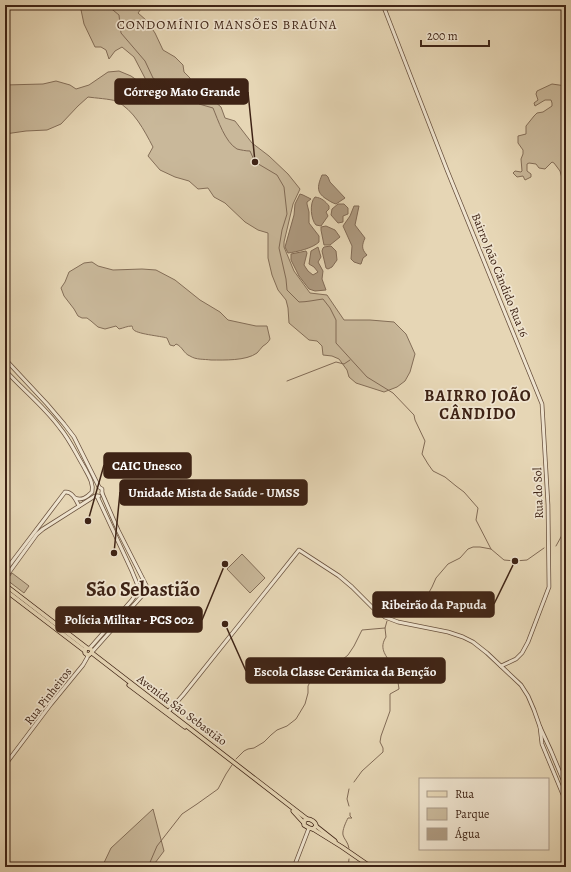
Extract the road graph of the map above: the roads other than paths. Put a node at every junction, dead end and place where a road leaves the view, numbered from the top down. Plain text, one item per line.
1 (382, 5) edge
2 (5, 359) edge
3 (5, 370) edge
4 (41, 398) junction
5 (36, 401) junction
6 (542, 404) joint
7 (52, 410) junction
8 (48, 414) junction
9 (87, 464) junction
10 (84, 467) junction
11 (99, 487) junction
12 (94, 493) junction
13 (102, 493) junction
14 (75, 498) junction
15 (79, 506) junction
16 (50, 517) junction
17 (45, 519) junction
18 (55, 522) junction
19 (40, 525) junction
20 (50, 525) junction
21 (43, 529) junction
22 (113, 530) junction
23 (118, 530) junction
24 (122, 549) junction
25 (128, 550) junction
26 (5, 571) edge
27 (5, 578) edge
28 (5, 585) edge
29 (146, 585) junction
30 (138, 586) junction
31 (5, 590) edge
32 (138, 591) junction
33 (144, 594) junction
34 (87, 649) junction
35 (91, 654) junction
36 (501, 666) junction
37 (167, 713) junction
38 (540, 728) junction
39 (551, 751) junction
40 (545, 753) junction
41 (5, 765) edge
42 (566, 787) edge
43 (566, 802) edge
44 (285, 803) junction
45 (307, 819) junction
46 (304, 822) junction
47 (312, 828) junction
48 (294, 867) edge
49 (371, 867) edge

1 - 6 street, Bairro João Cândido Rua 16
2 - 4 street
3 - 5 street
4 - 5 street
4 - 7 street
5 - 8 street
6 - 36 street, Rua do Sol
7 - 8 street
7 - 9 street
8 - 10 street
9 - 10 street
9 - 11 street
10 - 12 street
11 - 12 street
11 - 13 street
12 - 13 street
12 - 14 street
12 - 15 street
12 - 22 street
13 - 23 street
14 - 15 street
14 - 16 street
15 - 18 street
16 - 17 street
16 - 18 street
17 - 19 street
17 - 20 street
18 - 20 street
19 - 21 street
19 - 26 street
20 - 21 street
21 - 27 street
22 - 23 street
22 - 24 street
23 - 25 street
24 - 25 street
24 - 30 street
25 - 29 street
28 - 34 main road
29 - 30 street
29 - 33 street
30 - 32 street
31 - 34 main road
32 - 33 street
32 - 34 street
33 - 35 street, Rua Pinheiros
34 - 35 main road
34 - 35 main road
35 - 37 main road, Avenida São Sebastião
35 - 41 street, Rua Pinheiros
36 - 37 street
36 - 38 street
37 - 44 main road, Avenida São Sebastião
38 - 39 street
38 - 40 street
39 - 40 street
39 - 42 street
40 - 43 street
44 - 45 main road
44 - 46 main road
45 - 46 main road
45 - 47 main road
46 - 47 main road
47 - 48 street
47 - 49 main road

